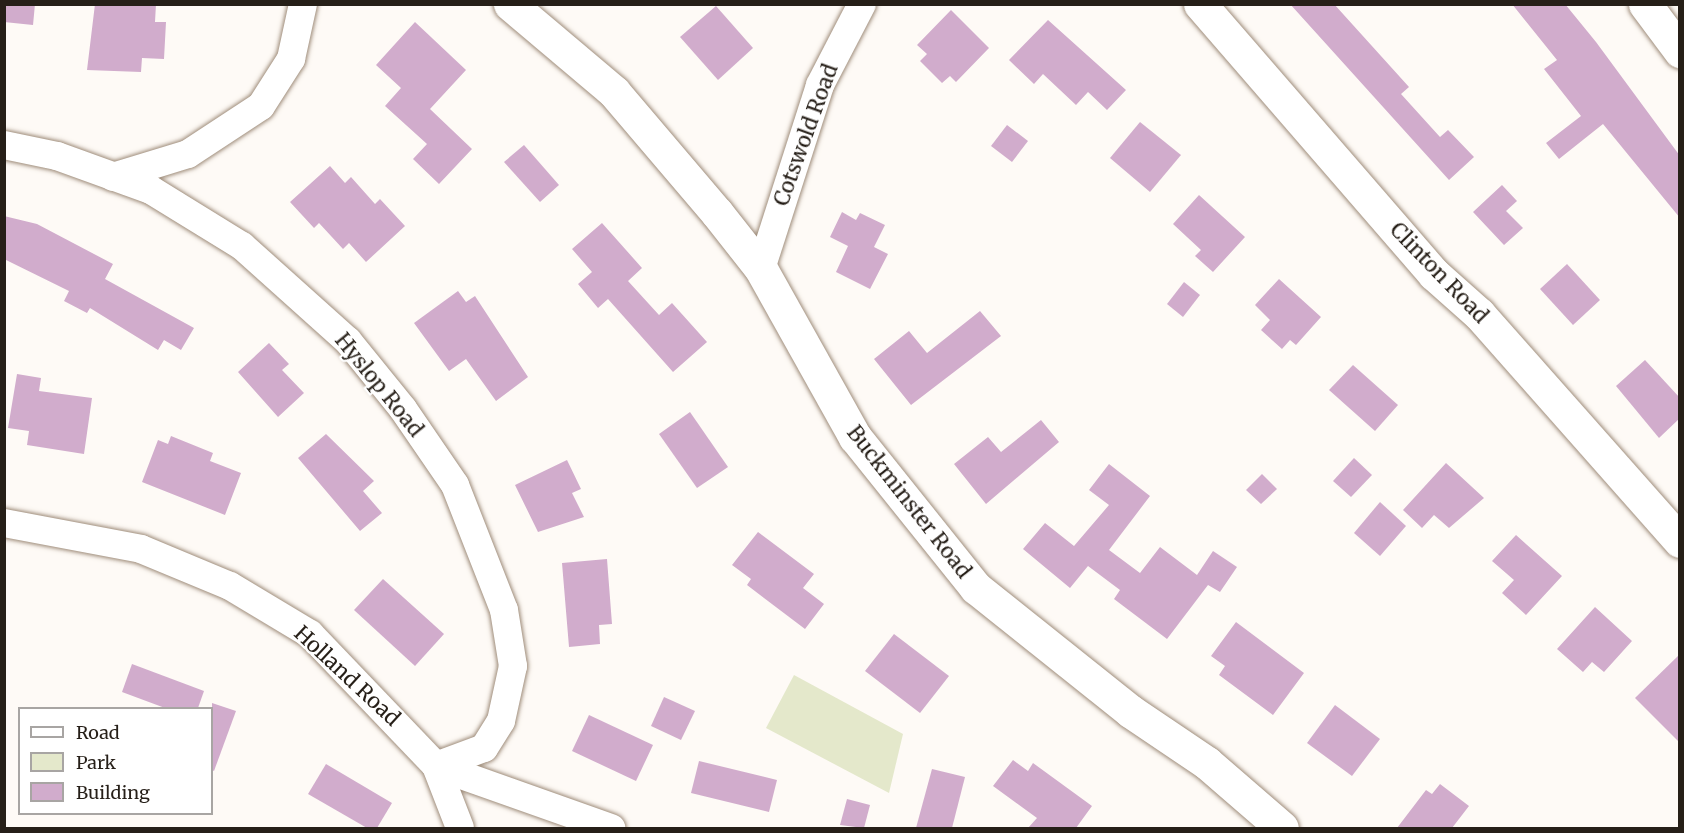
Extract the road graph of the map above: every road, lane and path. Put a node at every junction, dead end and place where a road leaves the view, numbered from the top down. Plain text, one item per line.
1 (303, 4) edge
2 (510, 4) edge
3 (862, 4) edge
4 (1200, 4) edge
5 (1645, 4) edge
6 (1680, 51) edge
7 (4, 145) edge
8 (113, 177) junction
9 (761, 269) junction
10 (4, 522) edge
11 (1680, 541) edge
12 (436, 766) junction
13 (460, 828) edge
14 (611, 828) edge
15 (1282, 828) edge

1 - 8 street
2 - 9 street, Buckminster Road
3 - 9 street, Cotswold Road
4 - 11 street, Clinton Road
5 - 6 street
7 - 8 street, Hyslop Road
8 - 12 street, Hyslop Road
9 - 15 street, Buckminster Road
10 - 12 street, Holland Road
12 - 13 street
12 - 14 street, Holland Road

